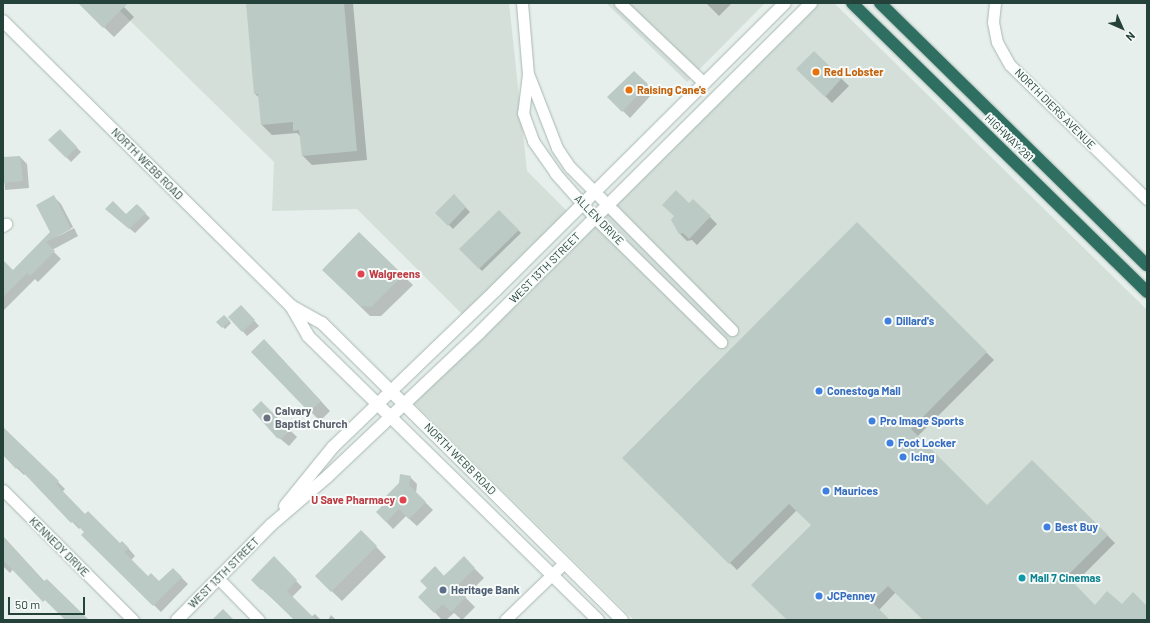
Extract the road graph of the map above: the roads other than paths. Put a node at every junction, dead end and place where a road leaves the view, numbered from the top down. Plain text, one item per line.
1 (522, 3) edge
2 (620, 3) edge
3 (785, 3) edge
4 (811, 3) edge
5 (852, 3) edge
6 (880, 3) edge
7 (995, 3) edge
8 (3, 21) edge
9 (528, 74) junction
10 (704, 83) junction
11 (595, 192) junction
12 (1147, 199) edge
13 (582, 204) junction
14 (608, 205) junction
15 (595, 218) junction
16 (1147, 265) edge
17 (1147, 292) edge
18 (291, 306) junction
19 (732, 330) dead end
20 (720, 342) dead end
21 (390, 390) junction
22 (376, 404) junction
23 (404, 404) junction
24 (390, 417) junction
25 (3, 490) edge
26 (271, 525) junction
27 (564, 563) junction
28 (552, 574) junction
29 (219, 579) junction
30 (133, 620) edge
31 (177, 620) edge
32 (259, 620) edge
33 (505, 620) edge
34 (598, 620) edge
35 (622, 620) edge

1 - 9 street, ALLEN DRIVE
2 - 10 street
3 - 10 main road, WEST 13TH STREET
4 - 14 main road, WEST 13TH STREET
5 - 17 highway, HIGHWAY 281
6 - 16 highway, HIGHWAY 281
7 - 12 street, NORTH DIERS AVENUE
8 - 18 main road, NORTH WEBB ROAD
9 - 11 street, ALLEN DRIVE
9 - 13 street, ALLEN DRIVE
10 - 11 main road, WEST 13TH STREET
11 - 13 main road, WEST 13TH STREET
11 - 14 street, ALLEN DRIVE
13 - 15 street, ALLEN DRIVE
13 - 21 main road, WEST 13TH STREET
14 - 15 main road, WEST 13TH STREET
14 - 19 street, ALLEN DRIVE
15 - 20 street, ALLEN DRIVE
15 - 23 main road, WEST 13TH STREET
18 - 21 main road, NORTH WEBB ROAD
18 - 22 main road, NORTH WEBB ROAD
21 - 22 main road, WEST 13TH STREET
21 - 23 main road, NORTH WEBB ROAD
22 - 24 main road, NORTH WEBB ROAD
22 - 26 main road, WEST 13TH STREET
23 - 24 main road, WEST 13TH STREET
23 - 27 main road, NORTH WEBB ROAD
24 - 26 main road, WEST 13TH STREET
24 - 28 main road, NORTH WEBB ROAD
25 - 30 street, KENNEDY DRIVE
26 - 29 main road, WEST 13TH STREET
27 - 28 street
27 - 35 main road, NORTH WEBB ROAD
28 - 33 street
28 - 34 main road, NORTH WEBB ROAD
29 - 31 main road, WEST 13TH STREET
29 - 32 street

